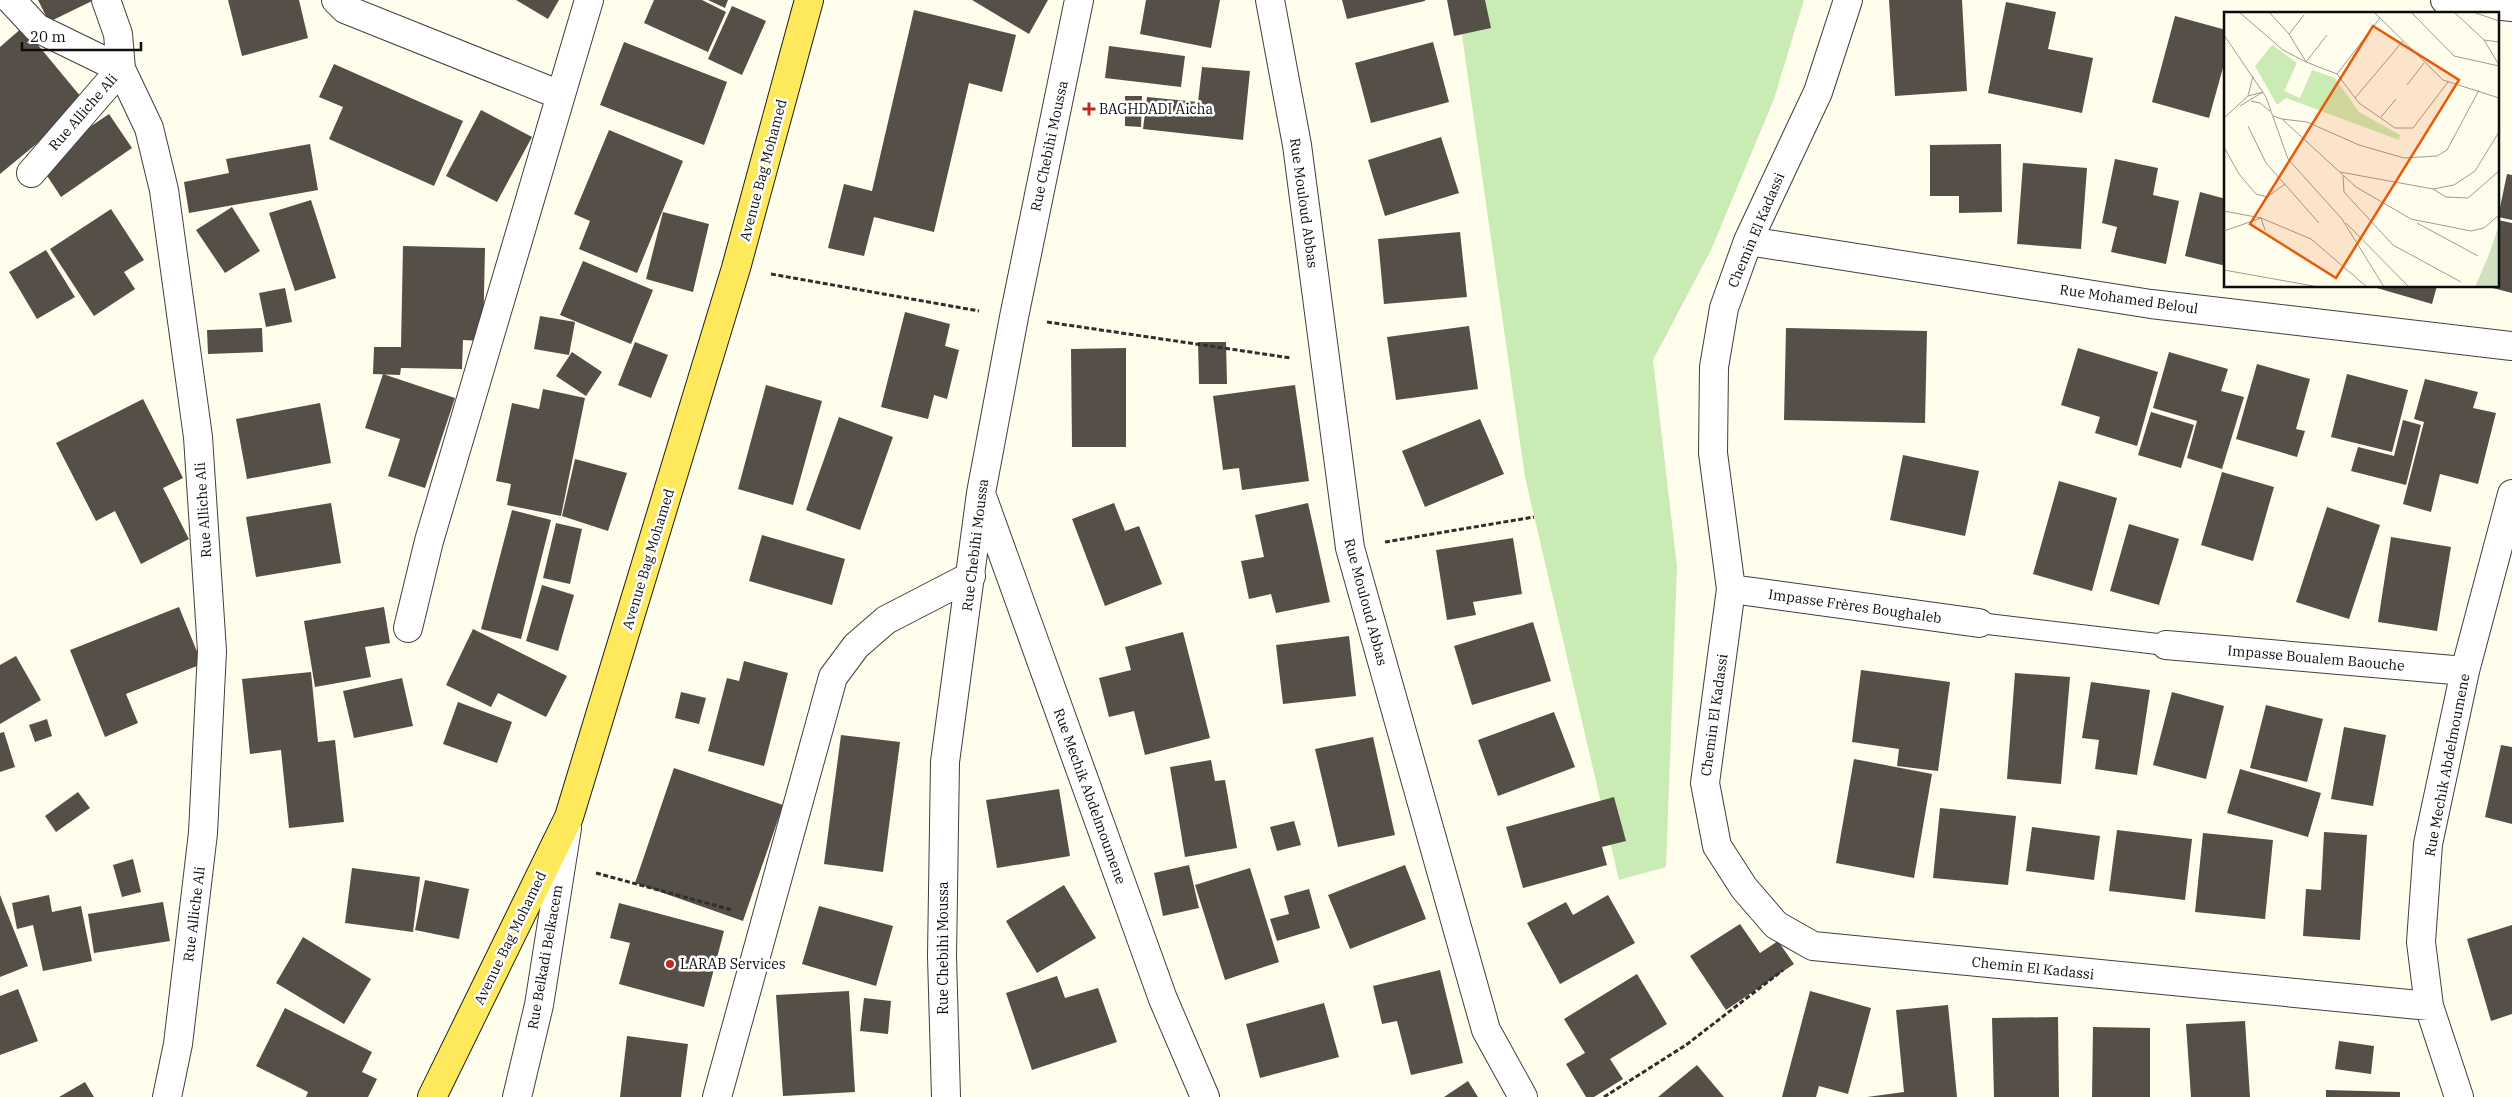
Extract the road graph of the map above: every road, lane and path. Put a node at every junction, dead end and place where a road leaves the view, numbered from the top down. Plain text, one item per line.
1 (11, 0) edge
2 (106, 0) edge
3 (336, 0) edge
4 (589, 0) edge
5 (809, 0) edge
6 (1079, 0) edge
7 (1270, 0) edge
8 (1848, 0) edge
9 (2445, 0) edge
10 (2512, 7) edge
11 (121, 69) junction
12 (560, 95) junction
13 (30, 173) dead end
14 (1748, 241) junction
15 (736, 268) junction
16 (1014, 317) junction
17 (2512, 346) edge
18 (1326, 364) junction
19 (980, 493) junction
20 (2512, 494) edge
21 (1534, 517) dead end
22 (1350, 548) junction
23 (971, 576) junction
24 (1731, 589) junction
25 (1979, 623) joint
26 (408, 628) dead end
27 (2166, 645) joint
28 (2466, 671) junction
29 (569, 817) junction
30 (561, 864) junction
31 (766, 919) junction
32 (1813, 946) junction
33 (2429, 1006) junction
34 (167, 1097) edge
35 (432, 1097) edge
36 (517, 1097) edge
37 (717, 1097) edge
38 (946, 1097) edge
39 (1205, 1097) edge
40 (1523, 1097) edge
41 (1604, 1097) edge
42 (2459, 1097) edge

1 - 11 street
2 - 11 street
3 - 12 street
4 - 12 street
5 - 15 main road, Avenue Bag Mohamed
6 - 16 street, Rue Chebihi Moussa
7 - 18 street, Rue Mouloud Abbas
8 - 14 street, Chemin El Kadassi
9 - 10 street
11 - 13 street, Rue Alliche Ali
11 - 34 street, Rue Alliche Ali
12 - 26 street
14 - 17 street, Rue Mohamed Beloul
14 - 24 street, Chemin El Kadassi
15 - 16 path
15 - 29 main road, Avenue Bag Mohamed
16 - 18 path
16 - 19 street, Rue Chebihi Moussa
18 - 22 street, Rue Mouloud Abbas
19 - 23 street, Rue Chebihi Moussa
19 - 39 street, Rue Mechik Abdelmoumene
20 - 28 street, Rue Mechik Abdelmoumene
21 - 22 path
22 - 40 street, Rue Mouloud Abbas
23 - 31 street
23 - 38 street, Rue Chebihi Moussa
24 - 25 street, Impasse Frères Boughaleb
24 - 32 street, Chemin El Kadassi
25 - 27 lane
27 - 28 street, Impasse Boualem Baouche
28 - 33 street, Rue Mechik Abdelmoumene
29 - 30 street, Rue Belkadi Belkacem
29 - 35 main road, Avenue Bag Mohamed
30 - 31 path
30 - 36 street, Rue Belkadi Belkacem
31 - 37 street
32 - 33 street, Chemin El Kadassi
32 - 41 path
33 - 42 street, Rue Mechik Abdelmoumene

